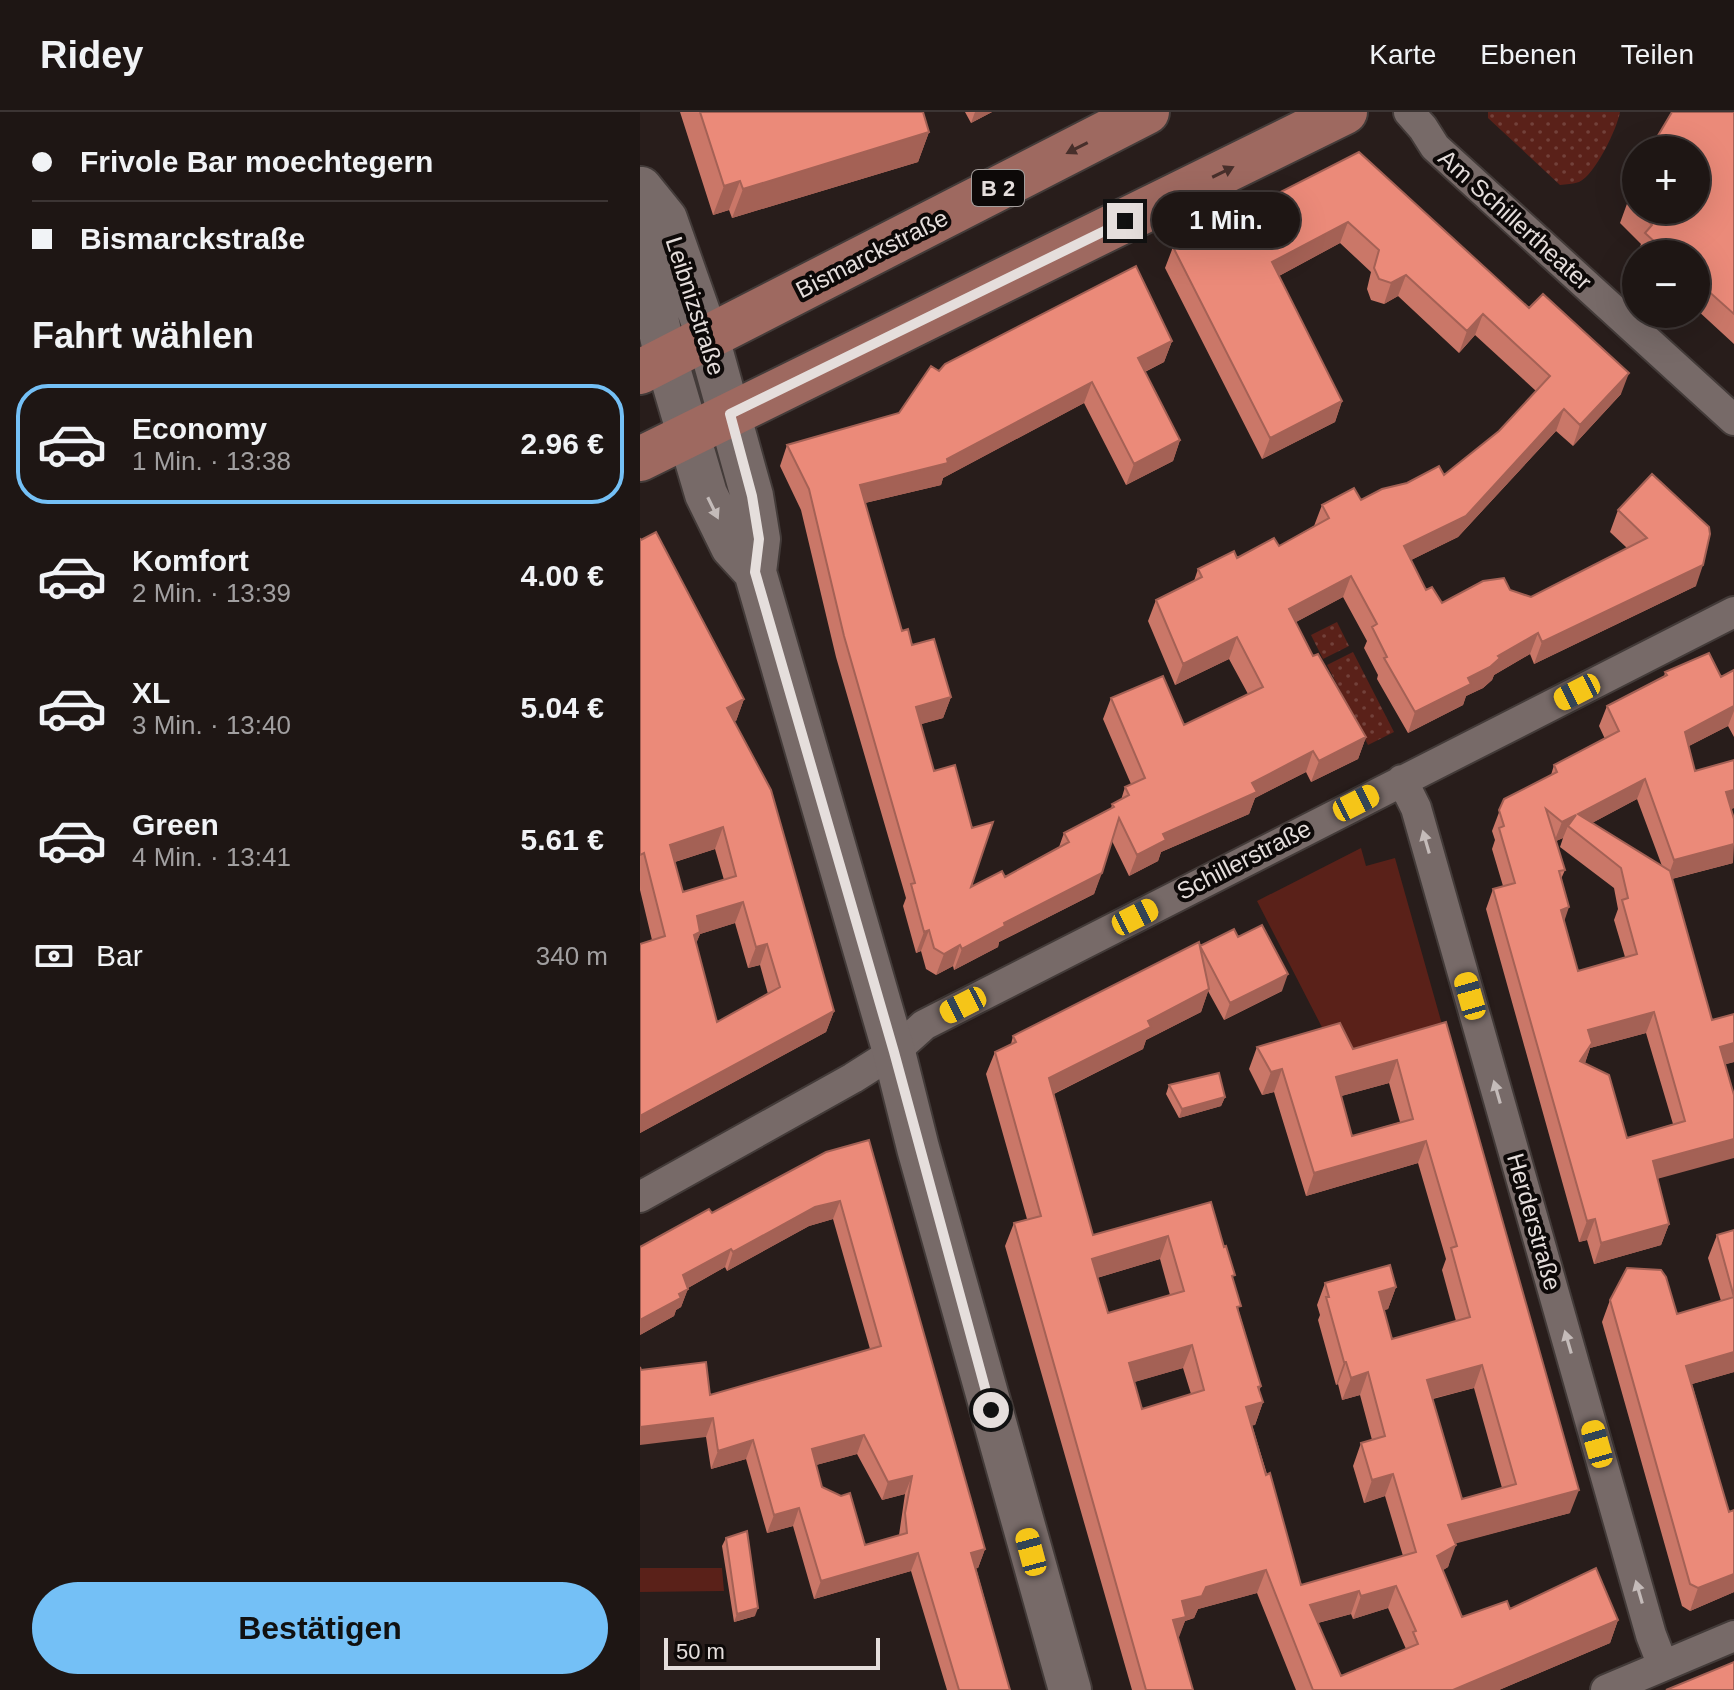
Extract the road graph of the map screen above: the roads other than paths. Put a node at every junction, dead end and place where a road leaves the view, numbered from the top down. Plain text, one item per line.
1 (1147, 112) edge
2 (1345, 112) edge
3 (1409, 112) edge
4 (640, 186) edge
5 (640, 200) edge
6 (640, 240) edge
7 (708, 338) junction
8 (653, 365) edge
9 (730, 414) junction
10 (1734, 420) edge
11 (689, 434) junction
12 (640, 459) edge
13 (755, 572) junction
14 (1734, 612) edge
15 (1402, 780) junction
16 (894, 1052) junction
17 (640, 1197) edge
18 (1734, 1636) edge
19 (1663, 1666) junction
20 (1070, 1690) edge
21 (1606, 1690) edge

1 -> 7 main road, Bismarckstraße / B 2
9 -> 2 main road
3 - 10 street, Am Schillertheater
4 - 5 street, Leibnizstraße
4 - 7 street, Leibnizstraße
6 - 8 street, Leibnizstraße
7 - 8 main road, Bismarckstraße / B 2
7 - 9 street, Leibnizstraße
8 - 11 street, Leibnizstraße
9 - 11 main road
9 - 13 street, Leibnizstraße
11 - 12 main road
11 -> 13 street, Leibnizstraße
13 - 16 street, Leibnizstraße
14 - 15 street, Schillerstraße
15 - 16 street, Schillerstraße
19 -> 15 street, Herderstraße
16 - 17 street, Schillerstraße
16 - 20 street, Leibnizstraße
18 - 19 street
19 - 21 street

